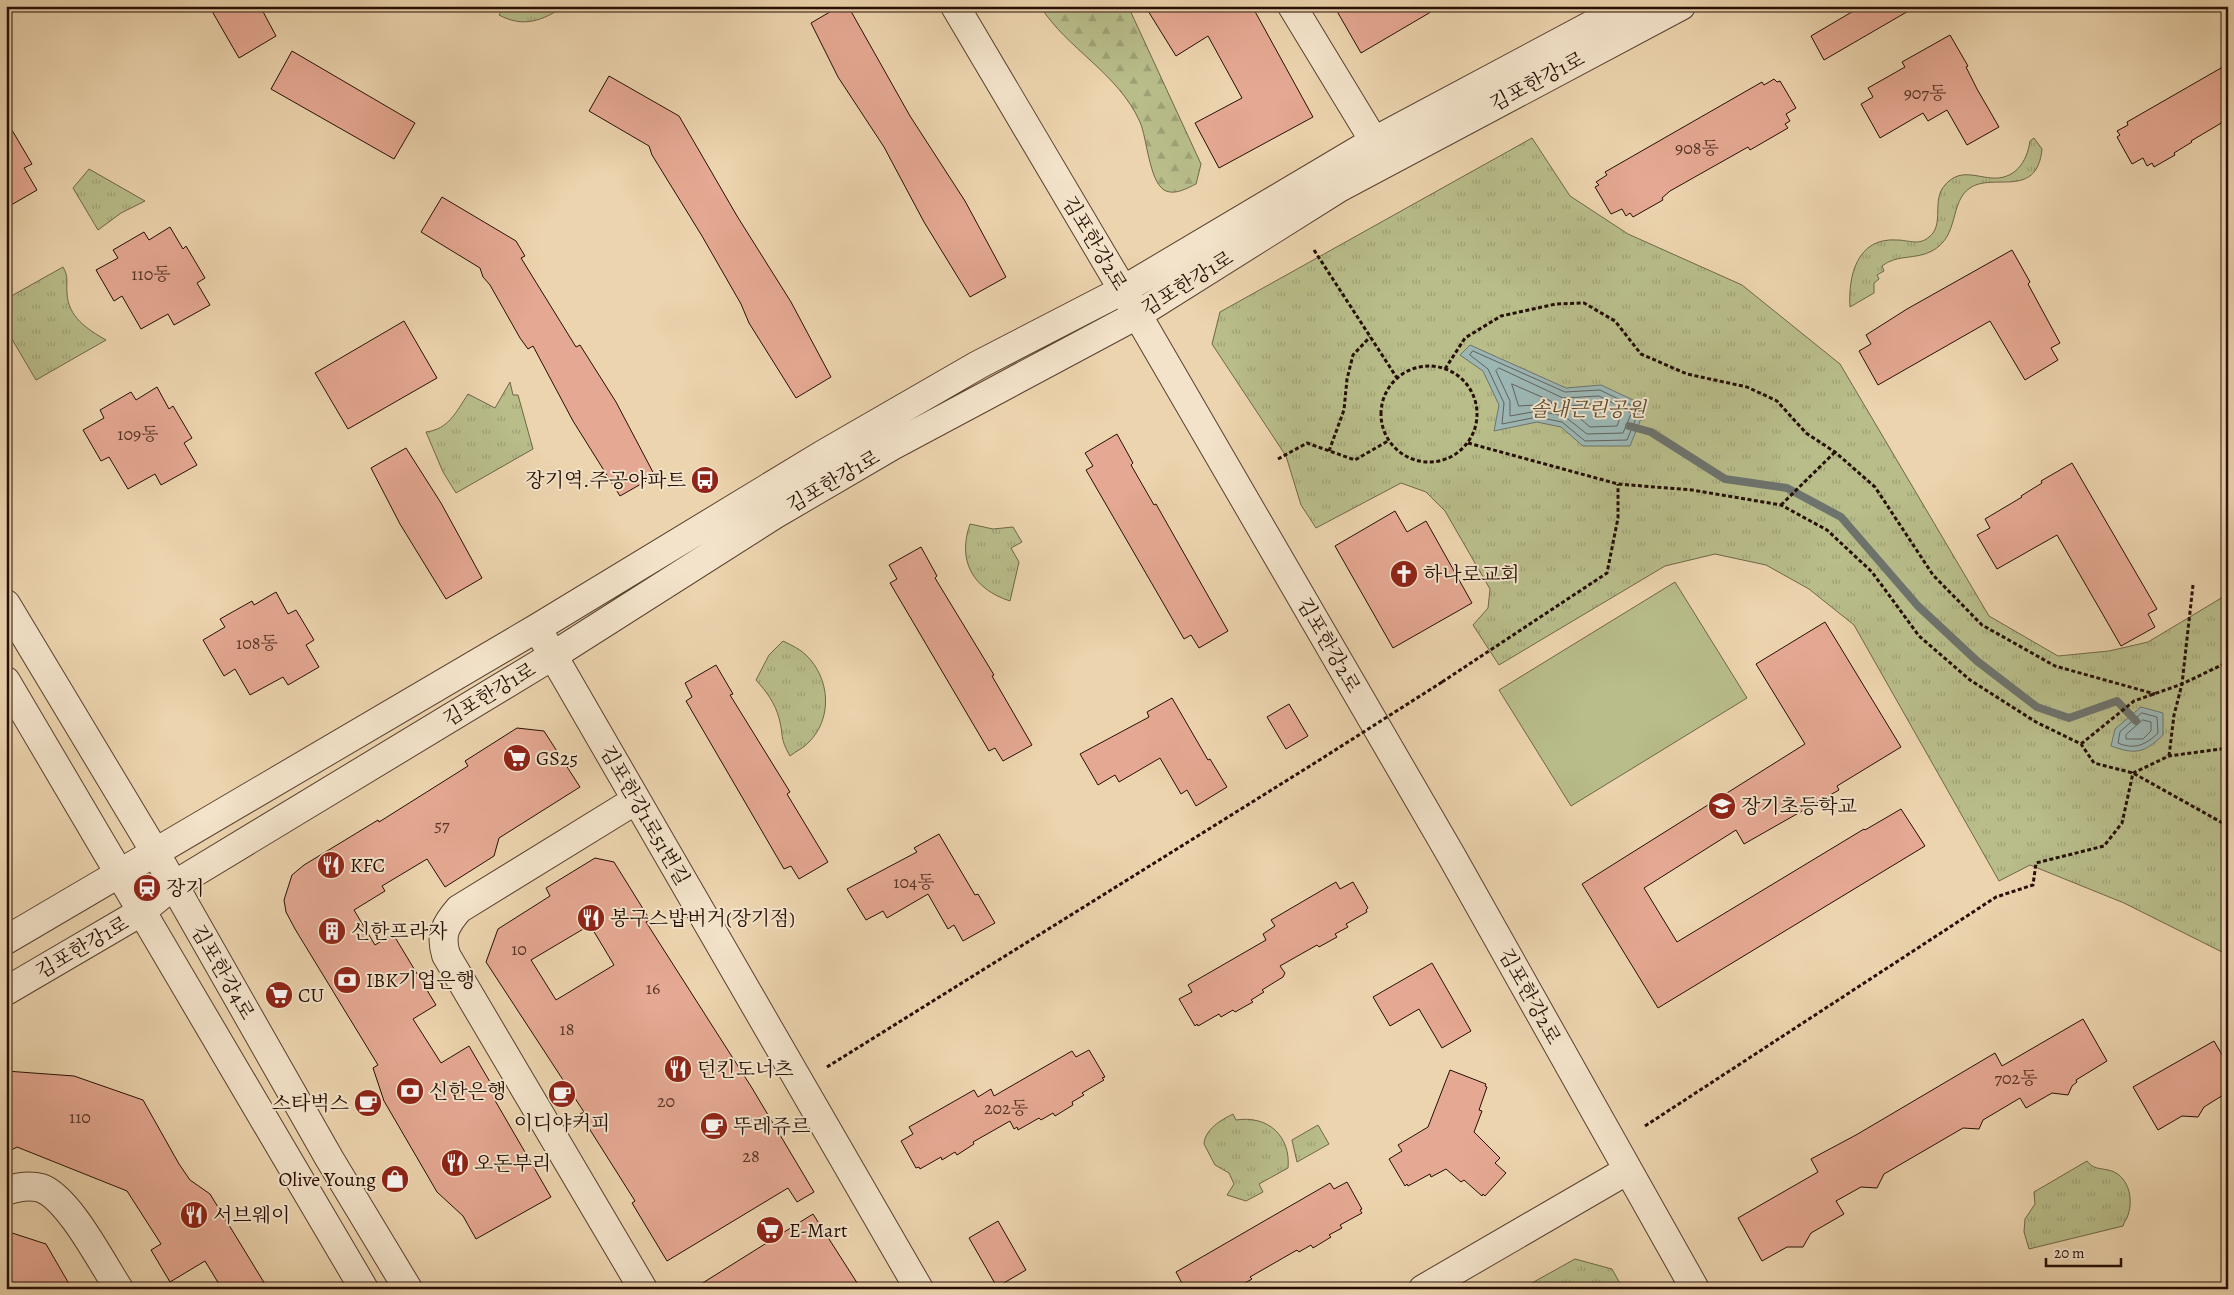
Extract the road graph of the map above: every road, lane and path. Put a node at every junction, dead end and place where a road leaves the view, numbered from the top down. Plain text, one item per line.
1 (955, 6) edge
2 (1292, 6) edge
3 (1627, 6) edge
4 (1681, 6) edge
5 (1374, 142) junction
6 (1314, 250) dead end
7 (1123, 290) junction
8 (1136, 314) junction
9 (1370, 337) junction
10 (1445, 369) junction
11 (1397, 378) junction
12 (1388, 441) junction
13 (1468, 443) junction
14 (1329, 451) junction
15 (1836, 452) junction
16 (1278, 459) dead end
17 (1618, 484) junction
18 (1781, 505) junction
19 (2193, 585) dead end
20 (6, 604) edge
21 (537, 628) junction
22 (554, 655) junction
23 (2228, 662) edge
24 (6, 681) edge
25 (2182, 684) junction
26 (2155, 694) junction
27 (2081, 744) junction
28 (2228, 748) edge
29 (2168, 756) junction
30 (2133, 773) junction
31 (636, 800) junction
32 (2228, 826) edge
33 (155, 852) junction
34 (118, 873) junction
35 (174, 885) junction
36 (141, 912) junction
37 (6, 940) edge
38 (6, 990) edge
39 (827, 1067) dead end
40 (1645, 1126) dead end
41 (1628, 1170) junction
42 (6, 1191) edge
43 (119, 1289) edge
44 (364, 1289) edge
45 (408, 1289) edge
46 (643, 1289) edge
47 (918, 1289) edge
48 (1423, 1289) edge
49 (1695, 1289) edge

1 - 7 street, 김포한강2로
2 - 5 street
3 - 5 street, 김포한강1로
4 - 8 street, 김포한강1로
5 - 7 street, 김포한강1로
6 - 9 path
7 - 8 street, 김포한강2로
7 - 21 street, 김포한강1로
8 - 22 street, 김포한강1로
8 - 41 street, 김포한강2로
9 - 11 path
9 - 14 path
10 - 11 path
10 - 13 path
10 - 15 path
11 - 12 path
12 - 13 path
12 - 14 path
13 - 17 path
14 - 16 path
15 - 18 path
15 - 26 path
17 - 18 path
17 - 39 path, bridge
18 - 27 path
19 - 25 path
20 - 33 street, 김포한강4로
21 - 22 street, 김포한강1로51번길
21 - 33 street, 김포한강1로
22 - 31 street, 김포한강1로51번길
22 - 35 street, 김포한강1로
23 - 25 path
24 - 34 street, 김포한강4로
25 - 26 path
25 - 29 path
26 - 27 path
27 - 30 path
28 - 29 path
29 - 30 path
30 - 32 path
30 - 40 path
31 - 46 street
31 - 47 street, 김포한강1로51번길
33 - 34 street, 김포한강1로
33 - 35 street, 김포한강4로
34 - 36 street, 김포한강4로
34 - 37 street, 김포한강1로
35 - 36 street, 김포한강1로
35 - 45 street, 김포한강4로
36 - 38 street, 김포한강1로
36 - 44 street, 김포한강4로
41 - 48 street
41 - 49 street, 김포한강2로
42 - 43 street

